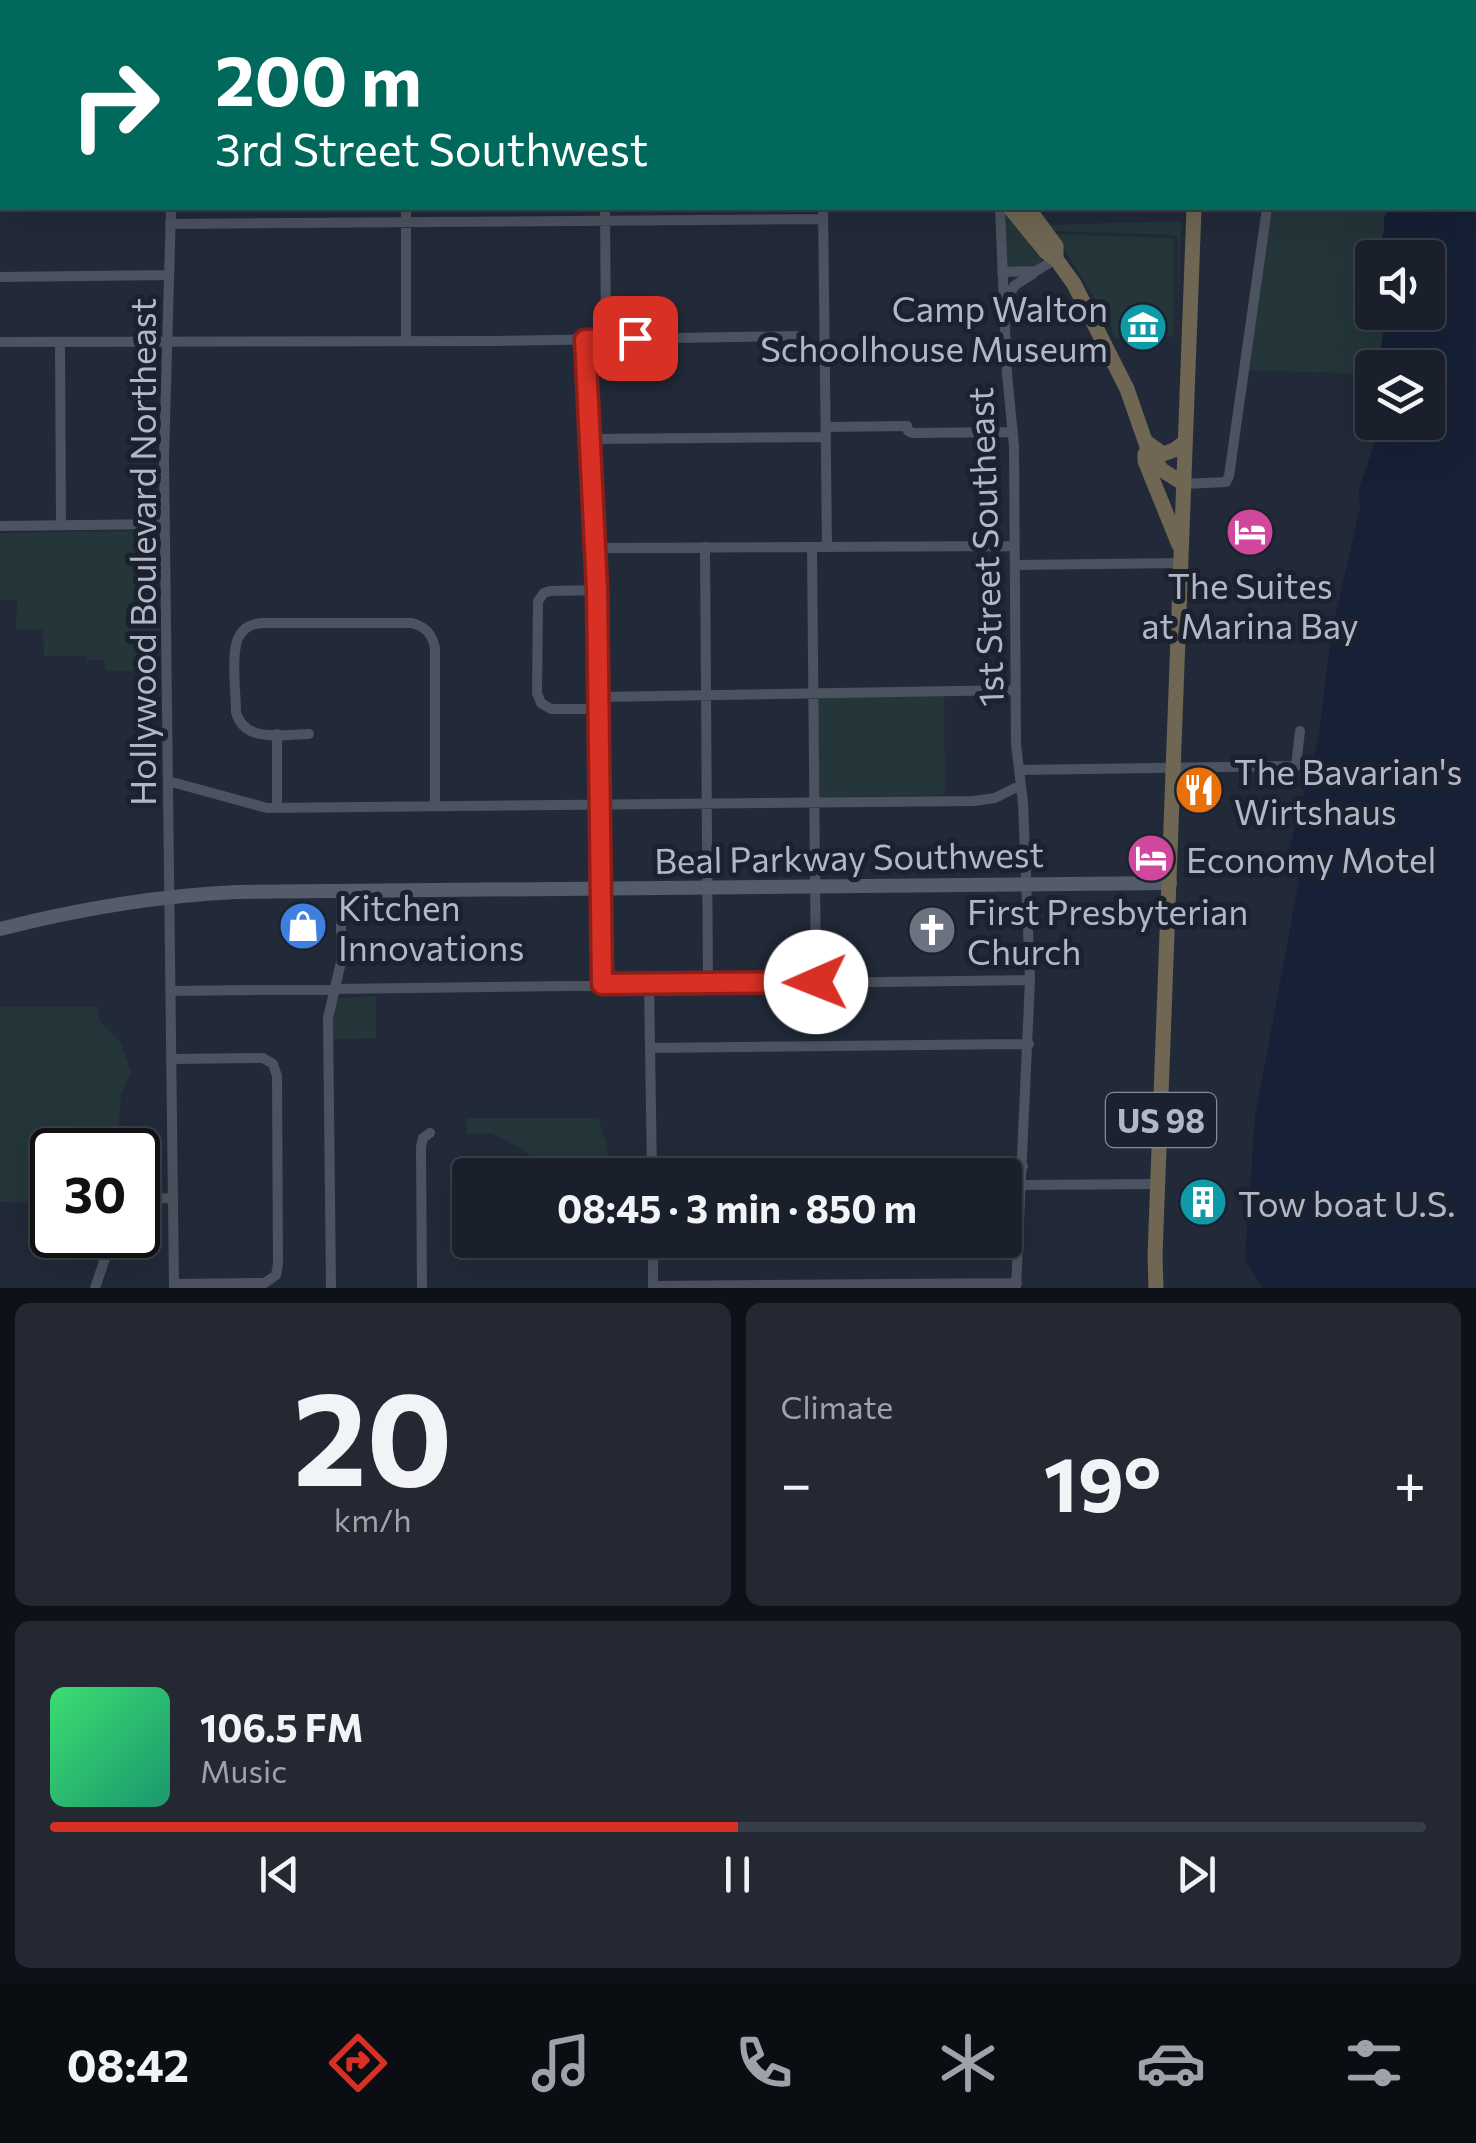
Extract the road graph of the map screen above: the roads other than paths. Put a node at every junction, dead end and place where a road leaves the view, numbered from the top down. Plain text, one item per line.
1 (171, 210) edge
2 (406, 210) edge
3 (605, 210) edge
4 (1000, 210) edge
5 (1012, 210) edge
6 (1029, 210) edge
7 (1194, 210) edge
8 (1267, 210) edge
9 (823, 213) edge
10 (606, 221) junction
11 (406, 223) junction
12 (170, 224) junction
13 (1056, 259) junction
14 (1036, 271) junction
15 (1002, 272) junction
16 (169, 276) junction
17 (0, 277) edge
18 (1005, 310) junction
19 (802, 336) dead end
20 (606, 339) junction
21 (406, 340) junction
22 (585, 340) junction
23 (167, 341) junction
24 (0, 342) edge
25 (60, 342) junction
26 (826, 432) junction
27 (1013, 432) junction
28 (590, 439) junction
29 (1144, 440) junction
30 (1185, 442) junction
31 (1184, 484) junction
32 (164, 524) junction
33 (61, 525) junction
34 (0, 526) edge
35 (1014, 546) junction
36 (812, 547) junction
37 (827, 547) junction
38 (595, 548) junction
39 (704, 548) junction
40 (1181, 557) junction
41 (1015, 566) junction
42 (597, 590) junction
43 (1016, 690) junction
44 (814, 692) junction
45 (706, 694) junction
46 (598, 703) junction
47 (1300, 731) dead end
48 (276, 734) junction
49 (309, 734) dead end
50 (1174, 768) junction
51 (1020, 770) junction
52 (168, 781) junction
53 (1021, 785) junction
54 (815, 802) junction
55 (600, 804) junction
56 (708, 804) junction
57 (435, 805) junction
58 (277, 808) junction
59 (1170, 884) junction
60 (1027, 885) junction
61 (816, 886) junction
62 (601, 888) junction
63 (708, 888) junction
64 (341, 891) junction
65 (169, 897) junction
66 (0, 929) edge
67 (1030, 980) junction
68 (816, 982) junction
69 (602, 984) junction
70 (650, 984) junction
71 (708, 984) junction
72 (335, 989) junction
73 (170, 990) junction
74 (1029, 1044) junction
75 (650, 1048) junction
76 (171, 1059) junction
77 (430, 1133) dead end
78 (652, 1158) edge
79 (1022, 1166) edge
80 (1022, 1184) edge
81 (1158, 1184) junction
82 (160, 1198) edge
83 (172, 1198) junction
84 (105, 1258) edge
85 (653, 1258) edge
86 (1018, 1258) edge
87 (1016, 1285) edge
88 (174, 1286) edge
89 (653, 1287) edge
90 (95, 1288) edge
91 (331, 1288) edge
92 (422, 1288) edge
93 (1153, 1288) edge

1 - 12 street, Hollywood Boulevard Northeast
2 - 11 street
3 - 10 street
4 - 15 street, 1st Street Southeast
5 - 13 highway
6 - 13 highway
7 - 30 highway, US 98
8 - 31 street
9 - 10 street
9 - 26 street
10 - 11 street
10 - 20 street
11 - 12 street
11 - 21 street
12 - 16 street, Hollywood Boulevard Northeast
13 - 14 street
13 - 29 highway
14 - 15 street
14 - 18 street
15 - 18 street, 1st Street Southeast
16 - 17 street
16 - 23 street, Hollywood Boulevard Northeast
18 - 27 street, 1st Street Southeast
19 - 20 street
20 - 22 street
21 - 22 street
21 - 23 street
22 - 28 street
23 - 25 street
23 - 32 street, Hollywood Boulevard Northeast
24 - 25 street
25 - 33 street
26 - 27 street
26 - 28 street
26 - 37 street
27 - 35 street, 1st Street Southeast
28 - 38 street
29 - 30 highway
29 - 31 highway
29 - 40 highway
30 - 31 highway, US 98
31 - 40 highway, US 98
32 - 33 street
32 - 52 street, Hollywood Boulevard Northeast
33 - 34 street
35 - 37 street
35 - 41 street, 1st Street Southeast
36 - 37 street
36 - 39 street
36 - 44 street
38 - 39 street
38 - 42 street
39 - 45 street
40 - 41 street
40 - 50 highway, US 98
41 - 43 street, 1st Street Southeast
42 - 46 street
42 - 46 street
43 - 44 street
43 - 51 street, 1st Street Southeast
44 - 45 street
44 - 54 street
45 - 46 street
45 - 56 street
46 - 55 street
47 - 50 street
48 - 49 street
48 - 57 street
48 - 58 street
50 - 51 street
50 - 59 highway, US 98
51 - 53 street, 1st Street Southeast
52 - 58 street
52 - 65 street, Hollywood Boulevard Northeast
53 - 54 street
53 - 60 street, 1st Street Southeast
54 - 56 street
54 - 61 street
55 - 56 street
55 - 57 street
55 - 62 street
56 - 63 street
57 - 58 street
59 - 60 main road, Beal Parkway Southwest
59 - 81 highway, US 98
60 - 61 main road, Beal Parkway Southwest
60 - 67 street, 1st Street Southeast
61 - 63 main road, Beal Parkway Southwest
61 - 68 street
62 - 63 main road, Beal Parkway Southwest
62 - 64 main road, Beal Parkway Southwest
62 - 69 street
63 - 71 street
64 - 65 main road, Beal Parkway Southwest
64 - 72 street
65 - 66 main road, Beal Parkway Southwest
65 - 73 street, Hollywood Boulevard Northeast
67 - 68 street
67 - 74 street, 1st Street Southeast
68 - 71 street
69 - 70 street
69 - 72 street
70 - 71 street
70 - 75 street
72 - 73 street
72 - 91 street
73 - 76 street, Hollywood Boulevard Northeast
74 - 75 street
74 - 79 street, 1st Street Southeast
75 - 78 street
76 - 83 street, Hollywood Boulevard Northeast
76 - 88 street
77 - 92 street
80 - 81 street
81 - 93 highway, US 98
82 - 83 street
83 - 88 street, Hollywood Boulevard Northeast
84 - 90 street
85 - 89 street
86 - 87 street, 1st Street Southeast
87 - 89 street

